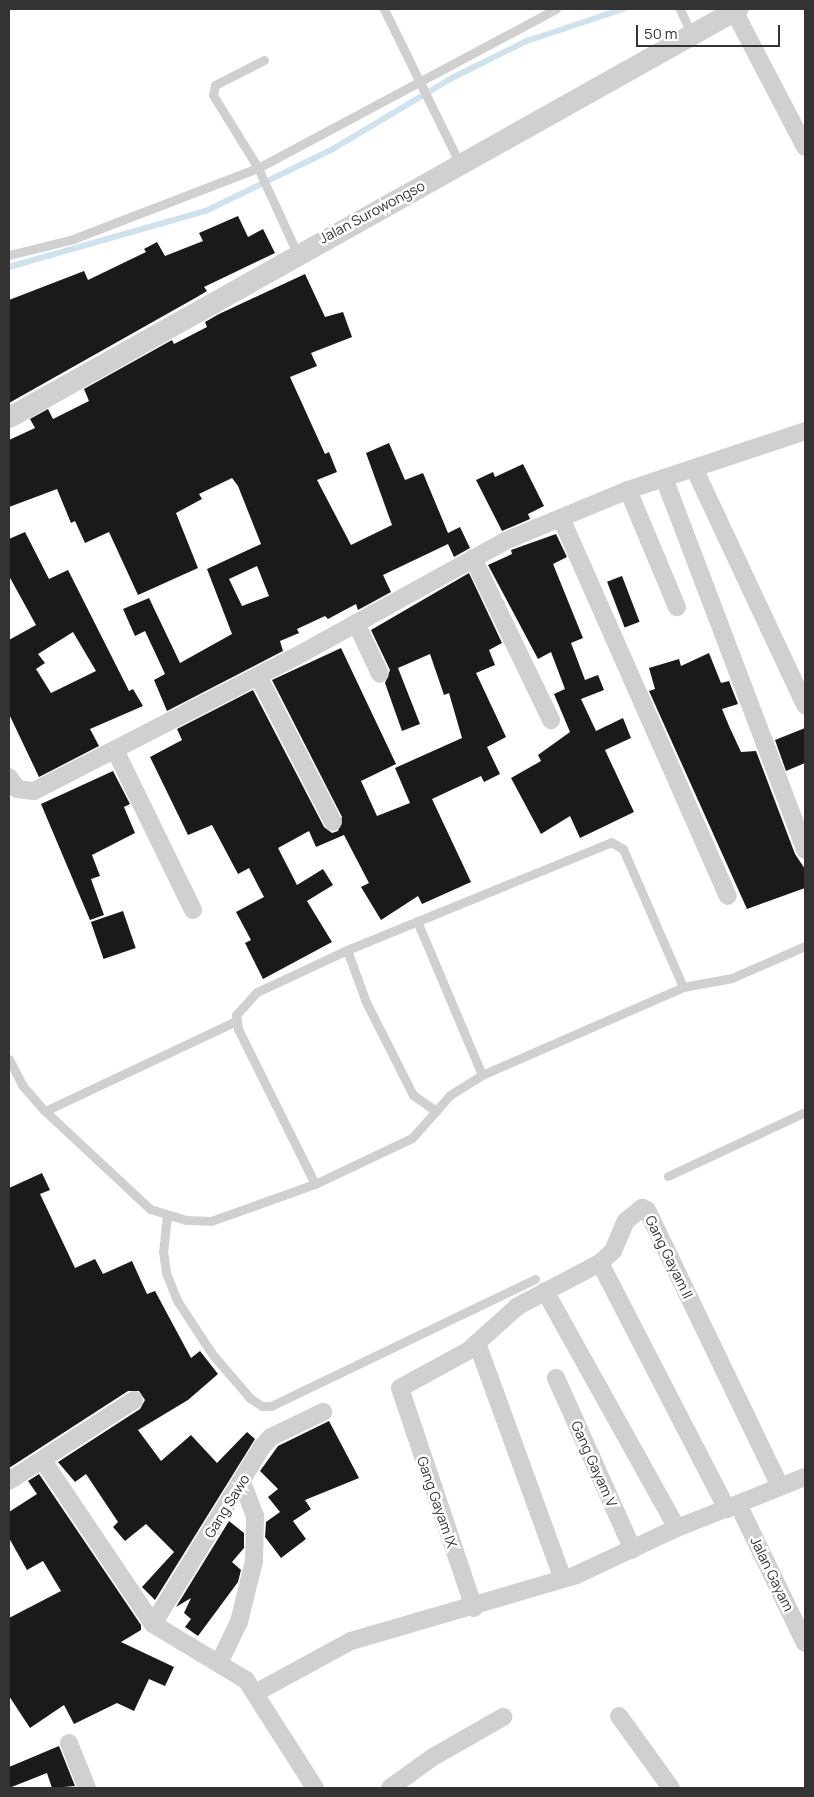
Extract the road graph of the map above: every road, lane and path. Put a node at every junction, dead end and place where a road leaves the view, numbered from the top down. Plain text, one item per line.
1 (384, 9) edge
2 (556, 9) edge
3 (680, 9) edge
4 (736, 10) edge
5 (692, 34) junction
6 (264, 60) dead end
7 (419, 78) junction
8 (805, 147) edge
9 (461, 164) junction
10 (258, 168) junction
11 (297, 252) junction
12 (9, 255) edge
13 (9, 417) edge
14 (805, 431) edge
15 (694, 468) junction
16 (664, 478) junction
17 (628, 490) junction
18 (560, 518) junction
19 (473, 558) junction
20 (677, 607) dead end
21 (356, 622) junction
22 (380, 674) dead end
23 (258, 676) junction
24 (805, 705) edge
25 (551, 720) dead end
26 (115, 750) junction
27 (9, 777) edge
28 (333, 822) dead end
29 (805, 850) edge
30 (728, 896) dead end
31 (193, 910) dead end
32 (418, 921) junction
33 (805, 946) edge
34 (347, 950) junction
35 (683, 987) junction
36 (236, 1021) junction
37 (9, 1059) edge
38 (482, 1075) junction
39 (46, 1111) junction
40 (436, 1111) junction
41 (805, 1112) edge
42 (668, 1176) dead end
43 (315, 1184) junction
44 (167, 1215) junction
45 (600, 1263) junction
46 (540, 1285) junction
47 (477, 1343) junction
48 (556, 1378) dead end
49 (400, 1395) joint
50 (134, 1400) dead end
51 (323, 1412) dead end
52 (44, 1462) junction
53 (805, 1477) edge
54 (9, 1481) edge
55 (242, 1482) junction
56 (780, 1486) junction
57 (733, 1506) junction
58 (677, 1528) junction
59 (633, 1550) junction
60 (563, 1579) junction
61 (474, 1608) junction
62 (153, 1624) junction
63 (805, 1643) edge
64 (219, 1663) junction
65 (257, 1692) junction
66 (619, 1716) dead end
67 (502, 1717) dead end
68 (69, 1742) dead end
69 (87, 1788) edge
70 (315, 1788) edge
71 (390, 1788) edge
72 (671, 1788) edge

1 - 7 lane
2 - 7 lane
3 - 5 lane
4 - 5 street, Jalan Surowongso
4 - 8 street
5 - 9 street, Jalan Surowongso
6 - 10 lane
7 - 9 lane
7 - 10 lane
9 - 11 street, Jalan Surowongso
10 - 11 lane
10 - 12 lane
11 - 13 street, Jalan Surowongso
14 - 15 street
15 - 16 street
15 - 24 street
16 - 17 street
16 - 29 street
17 - 18 street
17 - 20 street
18 - 19 street
18 - 30 street
19 - 21 street
19 - 25 street
21 - 22 street
21 - 23 street
23 - 26 street
23 - 28 street
26 - 27 street
26 - 31 street
32 - 34 lane
32 - 35 lane
32 - 38 lane
33 - 35 lane
34 - 36 lane
34 - 40 lane
35 - 38 lane
36 - 39 lane
36 - 43 lane
37 - 39 lane
38 - 40 lane
39 - 44 lane
40 - 43 lane
41 - 42 lane
43 - 44 lane
44 - 46 lane
45 - 46 street, Gang Gayam II
45 - 56 street, Gang Gayam II
45 - 57 street, Jalan Gayam
46 - 47 street, Gang Gayam II
46 - 58 street
47 - 49 street, Gang Gayam II
47 - 60 street
48 - 59 street, Gang Gayam V
49 - 61 street, Gang Gayam IX
50 - 52 street
51 - 55 street, Gang Sawo
52 - 54 street
52 - 62 street
53 - 56 street
55 - 62 street, Gang Sawo
55 - 64 street
56 - 57 street
57 - 58 street
57 - 63 street, Jalan Gayam
58 - 59 street
59 - 60 street
60 - 61 street
61 - 65 street
62 - 64 street
64 - 65 street
65 - 70 street
66 - 72 street
67 - 71 street
68 - 69 street

